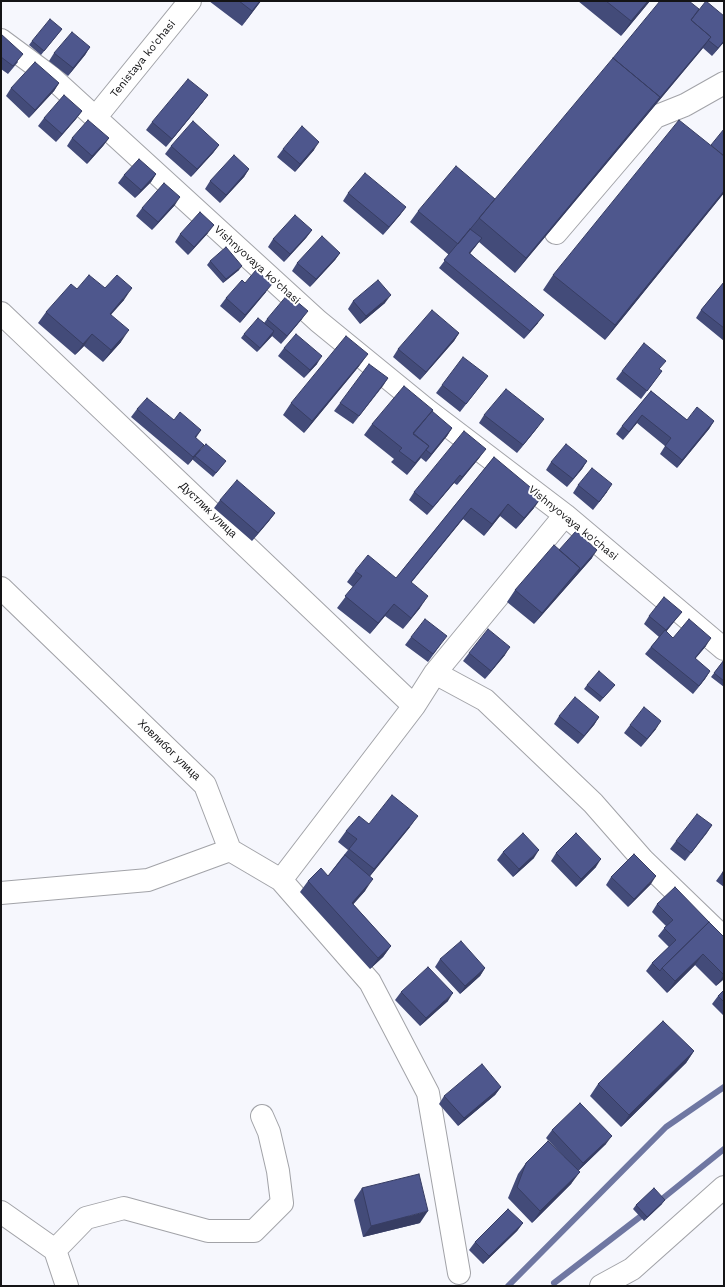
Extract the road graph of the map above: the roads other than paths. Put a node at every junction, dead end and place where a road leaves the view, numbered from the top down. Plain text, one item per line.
1 (190, 1) edge
2 (1, 40) edge
3 (724, 83) edge
4 (95, 118) junction
5 (556, 233) edge
6 (1, 313) edge
7 (565, 515) junction
8 (1, 588) edge
9 (724, 649) edge
10 (435, 673) junction
11 (414, 706) junction
12 (230, 850) junction
13 (281, 880) junction
14 (1, 893) edge
15 (724, 938) edge
16 (262, 1116) dead end
17 (724, 1187) edge
18 (1, 1212) edge
19 (55, 1250) junction
20 (459, 1273) dead end
21 (66, 1286) edge
22 (601, 1286) edge

1 - 4 street, Tenistaya ko'chasi
2 - 4 street, Vishnyovaya ko'chasi
3 - 5 street
4 - 7 street, Vishnyovaya ko'chasi
6 - 11 street, Дустлик улица
7 - 9 street, Vishnyovaya ko'chasi
7 - 10 street
8 - 12 street, Ховлибог улица
10 - 11 street
10 - 15 street
11 - 13 street
12 - 13 street
12 - 14 street
13 - 20 street
16 - 19 street
17 - 22 street
18 - 19 street
19 - 21 street

